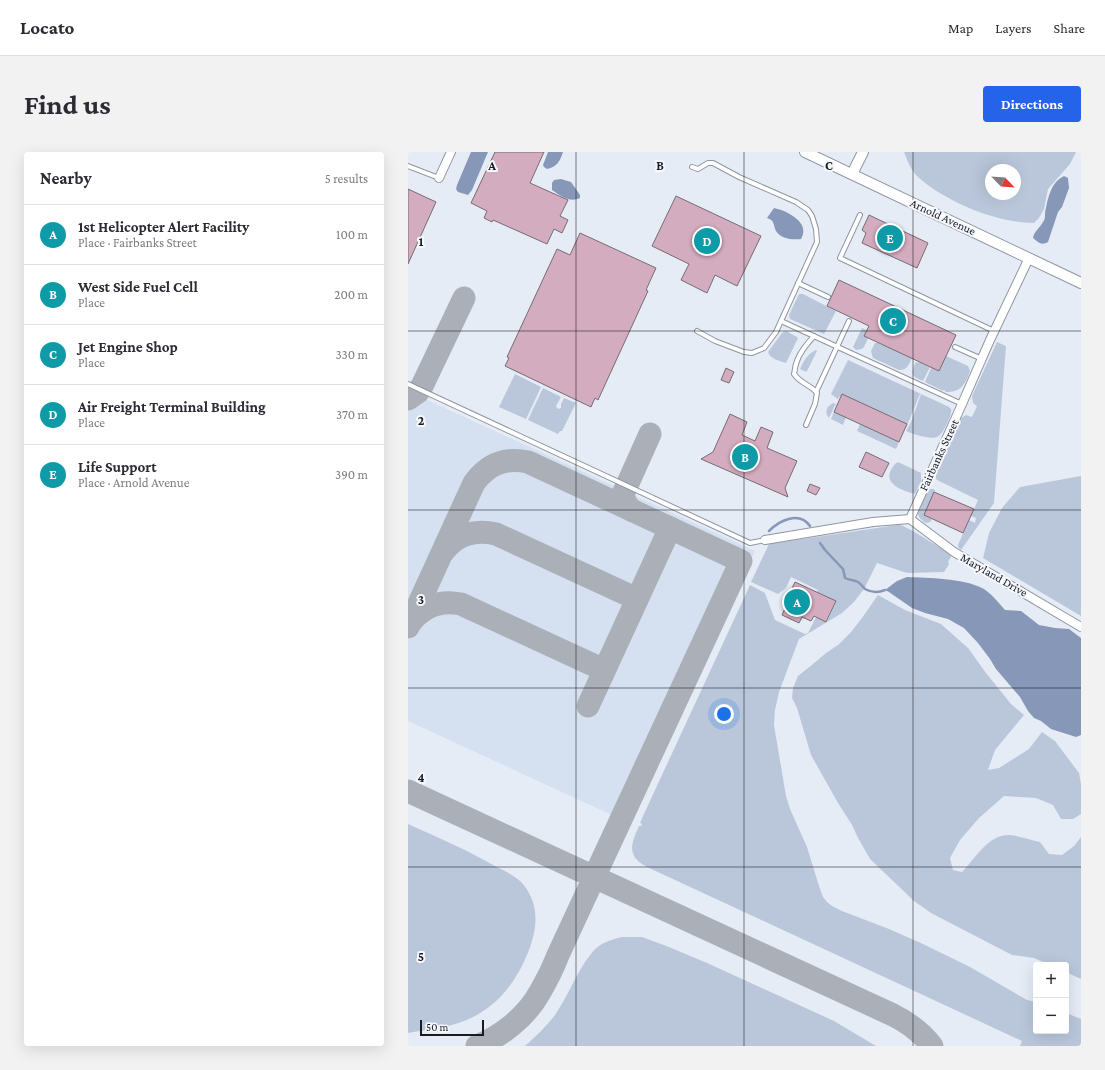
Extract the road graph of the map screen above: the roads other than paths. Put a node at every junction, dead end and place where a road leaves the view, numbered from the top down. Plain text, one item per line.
1 (451, 152) edge
2 (822, 152) edge
3 (863, 152) edge
4 (808, 154) edge
5 (408, 166) edge
6 (692, 167) dead end
7 (852, 174) junction
8 (439, 178) joint
9 (860, 215) dead end
10 (1029, 258) junction
11 (1081, 283) edge
12 (798, 284) junction
13 (828, 298) dead end
14 (781, 321) junction
15 (849, 321) dead end
16 (697, 331) dead end
17 (995, 331) junction
18 (814, 336) junction
19 (838, 347) junction
20 (955, 347) dead end
21 (982, 359) junction
22 (408, 384) edge
23 (816, 392) junction
24 (962, 404) junction
25 (806, 425) dead end
26 (910, 519) junction
27 (765, 540) joint
28 (1081, 627) edge

1 - 8 street
2 - 4 street
3 - 7 street
4 - 7 street, Arnold Avenue
5 - 8 lane
6 - 12 lane
7 - 10 street, Arnold Avenue
9 - 17 lane
10 - 11 street, Arnold Avenue
10 - 17 street, Fairbanks Street
12 - 13 lane
12 - 14 lane
14 - 16 lane
14 - 18 lane
15 - 19 lane
17 - 21 street, Fairbanks Street
18 - 19 lane
18 - 23 lane
19 - 23 lane
19 - 24 lane
20 - 21 lane
21 - 24 street, Fairbanks Street
22 - 27 lane
23 - 25 lane
24 - 26 street, Fairbanks Street
26 - 27 street
26 - 28 street, Maryland Drive

